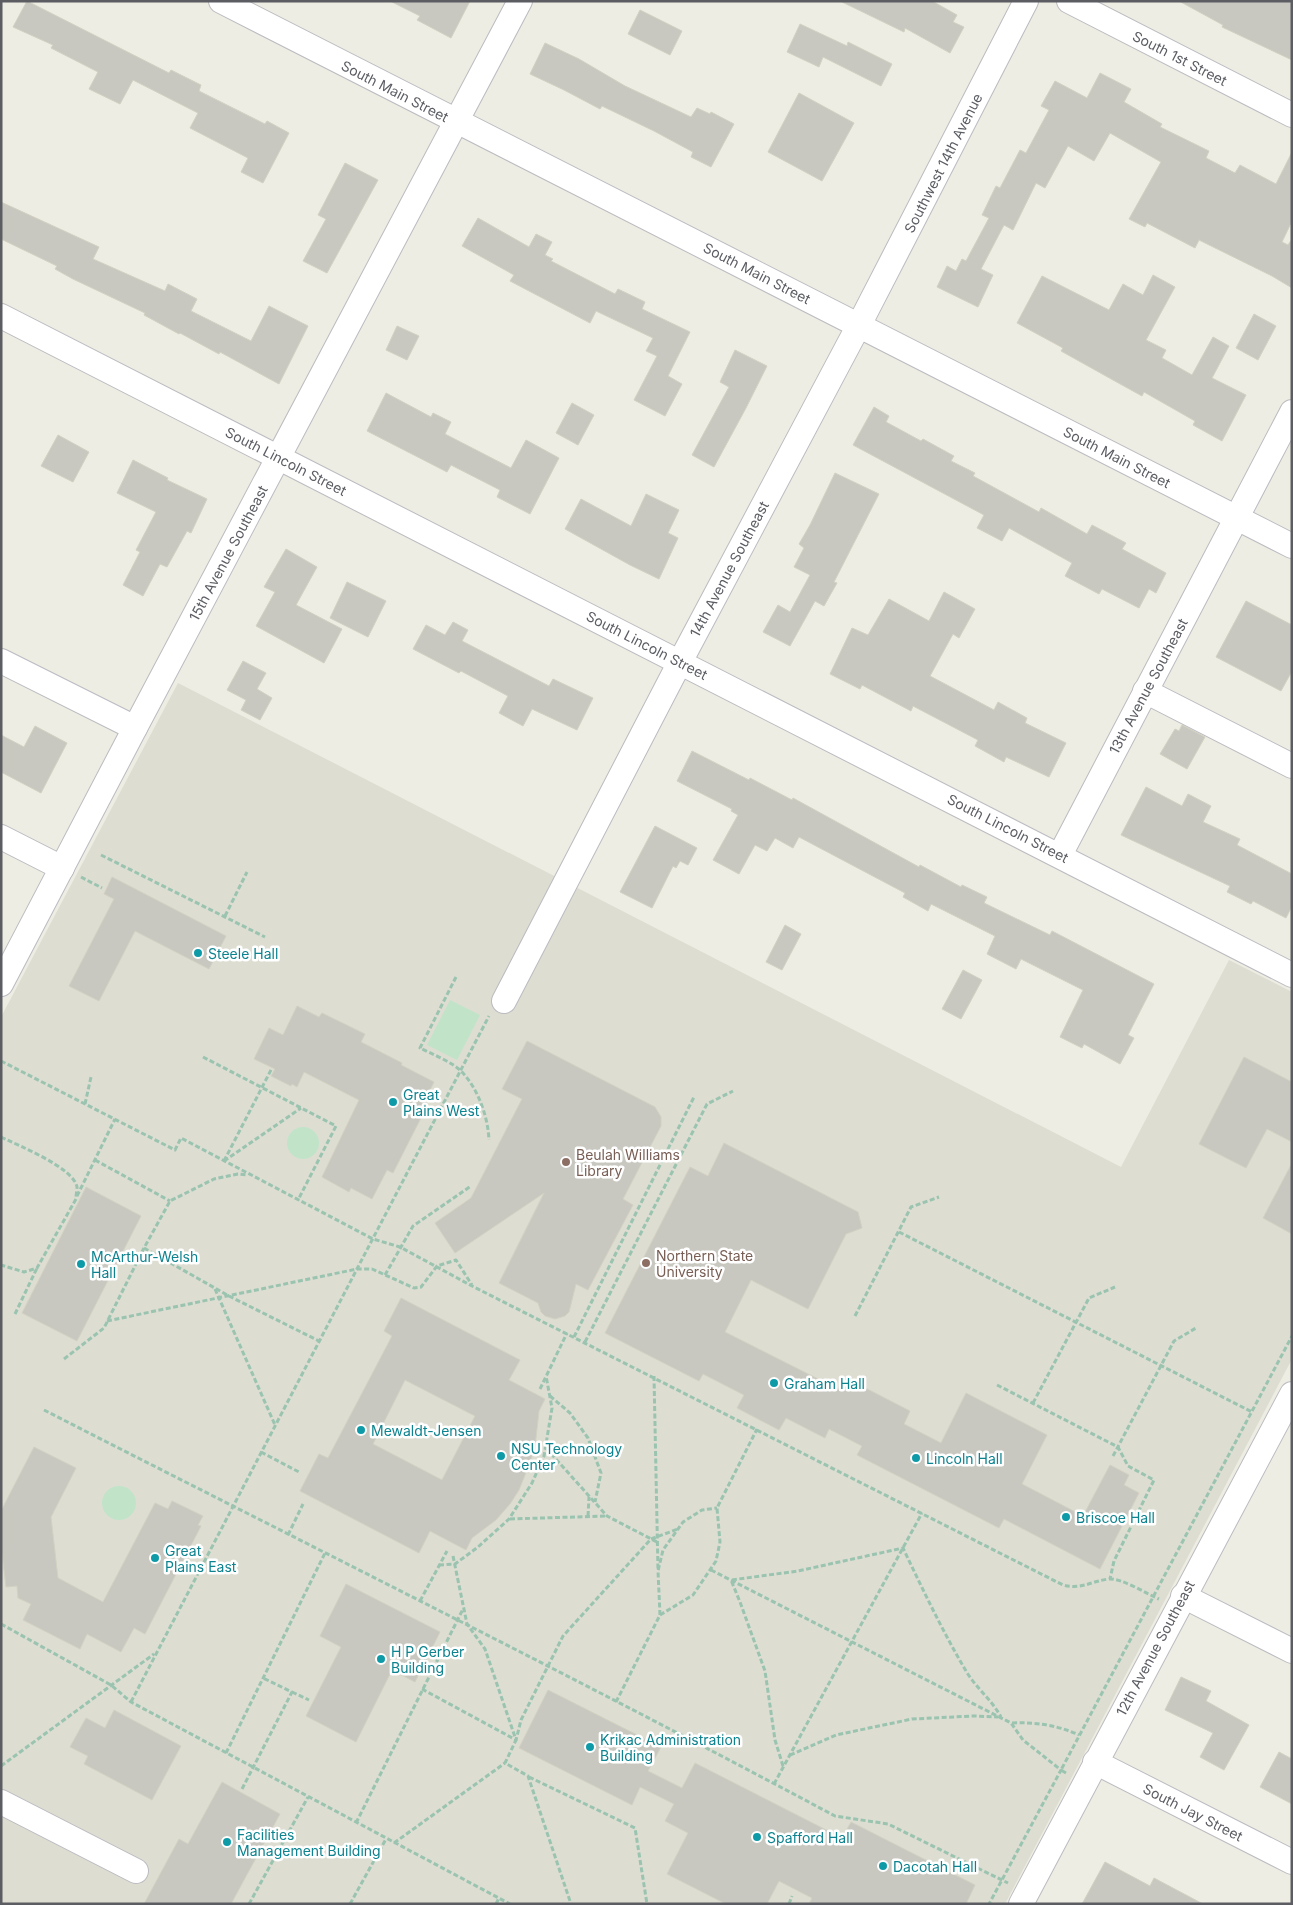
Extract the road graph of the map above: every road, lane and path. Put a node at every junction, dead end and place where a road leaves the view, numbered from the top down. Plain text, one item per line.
1 (221, 1) edge
2 (520, 1) edge
3 (1026, 1) edge
4 (1069, 1) edge
5 (1292, 115) edge
6 (457, 122) junction
7 (1, 316) edge
8 (859, 325) junction
9 (1292, 412) edge
10 (278, 458) junction
11 (1236, 518) junction
12 (1292, 546) edge
13 (1, 662) edge
14 (680, 662) junction
15 (1145, 691) junction
16 (135, 728) junction
17 (1292, 766) edge
18 (1, 836) edge
19 (101, 855) dead end
20 (1060, 855) junction
21 (62, 868) junction
22 (247, 872) dead end
23 (225, 916) junction
24 (265, 937) dead end
25 (1292, 975) edge
26 (456, 977) dead end
27 (1, 984) edge
28 (497, 1008) joint
29 (203, 1057) dead end
30 (1, 1061) edge
31 (272, 1068) dead end
32 (460, 1070) junction
33 (91, 1076) dead end
34 (262, 1088) junction
35 (733, 1091) dead end
36 (694, 1097) dead end
37 (86, 1104) junction
38 (301, 1108) junction
39 (114, 1119) junction
40 (1, 1137) edge
41 (489, 1140) dead end
42 (95, 1160) junction
43 (224, 1161) junction
44 (251, 1175) junction
45 (471, 1186) dead end
46 (939, 1197) dead end
47 (76, 1199) junction
48 (298, 1200) junction
49 (170, 1201) junction
50 (899, 1232) junction
51 (373, 1239) junction
52 (400, 1247) junction
53 (144, 1248) junction
54 (1, 1264) edge
55 (437, 1266) junction
56 (37, 1268) junction
57 (357, 1269) junction
58 (385, 1275) junction
59 (472, 1286) junction
60 (1115, 1287) dead end
61 (215, 1288) junction
62 (229, 1296) junction
63 (218, 1298) junction
64 (15, 1314) dead end
65 (855, 1316) dead end
66 (108, 1321) junction
67 (1077, 1322) junction
68 (1196, 1328) dead end
69 (567, 1333) junction
70 (574, 1337) junction
71 (319, 1341) junction
72 (585, 1342) junction
73 (64, 1359) dead end
74 (1161, 1365) junction
75 (546, 1376) junction
76 (654, 1376) junction
77 (997, 1385) dead end
78 (540, 1389) dead end
79 (549, 1395) junction
80 (1291, 1398) edge
81 (1033, 1403) junction
82 (44, 1410) dead end
83 (1252, 1412) dead end
84 (275, 1425) junction
85 (756, 1429) junction
86 (546, 1447) junction
87 (1118, 1447) junction
88 (261, 1452) junction
89 (1113, 1456) dead end
90 (299, 1472) dead end
91 (589, 1496) junction
92 (595, 1502) junction
93 (303, 1504) dead end
94 (232, 1506) junction
95 (717, 1508) junction
96 (922, 1514) junction
97 (588, 1516) junction
98 (606, 1516) junction
99 (509, 1519) junction
100 (678, 1529) junction
101 (288, 1535) junction
102 (656, 1536) junction
103 (651, 1539) junction
104 (657, 1542) junction
105 (903, 1548) junction
106 (446, 1551) dead end
107 (325, 1554) junction
108 (453, 1556) dead end
109 (455, 1564) junction
110 (439, 1565) junction
111 (711, 1570) junction
112 (658, 1571) junction
113 (1110, 1579) junction
114 (731, 1580) junction
115 (420, 1601) junction
116 (1180, 1602) junction
117 (464, 1608) junction
118 (660, 1615) junction
119 (457, 1619) junction
120 (1, 1624) edge
121 (467, 1624) junction
122 (852, 1642) junction
123 (1292, 1651) edge
124 (154, 1654) junction
125 (547, 1666) junction
126 (264, 1678) junction
127 (112, 1685) junction
128 (422, 1689) junction
129 (292, 1692) junction
130 (309, 1700) dead end
131 (131, 1702) junction
132 (616, 1702) junction
133 (1001, 1717) junction
134 (1011, 1722) junction
135 (1080, 1735) dead end
136 (516, 1740) junction
137 (226, 1753) junction
138 (789, 1756) junction
139 (1095, 1762) junction
140 (505, 1763) junction
141 (1, 1766) edge
142 (783, 1766) junction
143 (253, 1768) junction
144 (528, 1776) junction
145 (774, 1784) junction
146 (242, 1789) dead end
147 (308, 1797) junction
148 (1, 1802) edge
149 (356, 1822) junction
150 (386, 1839) junction
151 (394, 1843) junction
152 (1292, 1862) edge
153 (136, 1871) dead end
154 (1002, 1880) junction
155 (792, 1896) dead end
156 (499, 1898) junction
157 (1024, 1898) edge
158 (351, 1903) edge
159 (249, 1904) edge
160 (496, 1904) edge
161 (510, 1904) edge
162 (571, 1904) edge
163 (647, 1904) edge
164 (788, 1904) edge
165 (989, 1904) edge

1 - 6 street, South Main Street
2 - 6 street, 15th Avenue Southeast
3 - 8 street, Southwest 14th Avenue
4 - 5 street, South 1st Street
6 - 8 street, South Main Street
6 - 10 street, 15th Avenue Southeast
7 - 10 street, South Lincoln Street
8 - 11 street, South Main Street
8 - 14 street, 14th Avenue Southeast
9 - 11 street, 13th Avenue Southeast
10 - 14 street, South Lincoln Street
10 - 16 street, 15th Avenue Southeast
11 - 12 street, South Main Street
11 - 15 street, 13th Avenue Southeast
13 - 16 street
14 - 20 street, South Lincoln Street
14 - 28 street, 14th Avenue Southeast
15 - 17 street
15 - 20 street, 13th Avenue Southeast
16 - 21 street, 15th Avenue Southeast
18 - 21 street
19 - 23 path
20 - 25 street, South Lincoln Street
21 - 27 street, 15th Avenue Southeast
22 - 23 path
23 - 24 path
26 - 32 path
28 - 32 path
29 - 34 path
30 - 37 path
31 - 34 path
32 - 41 path
32 - 51 path
33 - 37 path
34 - 38 path
34 - 43 path
35 - 72 path
36 - 70 path
37 - 39 path
38 - 43 path
38 - 48 path
39 - 42 path
39 - 43 path
40 - 47 path
42 - 47 path
42 - 49 path
43 - 44 path
44 - 48 path
44 - 49 path
45 - 52 path
46 - 50 path
47 - 56 path
48 - 51 path
49 - 53 path
50 - 65 path
50 - 67 path
51 - 52 path
51 - 57 path
52 - 55 path
52 - 58 path
53 - 61 path
53 - 66 path
54 - 56 path
55 - 58 path
55 - 59 path
55 - 59 path
56 - 64 path
57 - 58 path
57 - 62 path
57 - 71 path
59 - 69 path
60 - 67 path
61 - 62 path
61 - 63 path
62 - 63 path
62 - 71 path
63 - 66 path
63 - 84 path
66 - 73 path
67 - 74 path
67 - 81 path
68 - 74 path
69 - 70 path
69 - 75 path
70 - 72 path
71 - 84 path
72 - 76 path
74 - 83 path
74 - 87 path
75 - 78 path
75 - 79 path
76 - 85 path
76 - 102 path
77 - 81 path
79 - 86 path
79 - 92 path
80 - 116 street, 12th Avenue Southeast
81 - 87 path
82 - 94 path
84 - 88 path
85 - 95 path
85 - 96 path
86 - 91 path
86 - 99 path
87 - 89 path
87 - 113 path
88 - 90 path
88 - 94 path
91 - 92 path
91 - 97 path
92 - 98 path
93 - 101 path
94 - 101 path
94 - 124 path
95 - 100 path
95 - 111 path
96 - 105 path
96 - 113 path
97 - 98 path
97 - 99 path
98 - 103 path
99 - 109 path
100 - 102 path
100 - 112 path
101 - 107 path
102 - 103 path
102 - 104 path
103 - 104 path
103 - 125 path
104 - 112 path
105 - 114 path
105 - 122 path
105 - 133 path
106 - 110 path
107 - 115 path
107 - 126 path
108 - 109 path
109 - 110 path
109 - 117 path
110 - 115 path
111 - 114 path
111 - 118 path
112 - 118 path
113 - 116 path
114 - 122 path
114 - 142 path
115 - 119 path
116 - 123 street
116 - 139 street, 12th Avenue Southeast
117 - 119 path
117 - 121 path
118 - 132 path
119 - 121 path
119 - 128 path
120 - 127 path
121 - 125 path
121 - 136 path
122 - 133 path
122 - 138 path
124 - 127 path
124 - 131 path
125 - 132 path
125 - 136 path
126 - 129 path
126 - 137 path
127 - 131 path
127 - 141 path
128 - 136 path
128 - 149 path
129 - 130 path
129 - 143 path
131 - 137 path
132 - 145 path
133 - 134 path
133 - 138 path
134 - 135 path
134 - 154 path
136 - 140 path
137 - 143 path
138 - 142 path
139 - 152 street, South Jay Street
139 - 157 street, 12th Avenue Southeast
140 - 144 path
140 - 151 path
142 - 145 path
143 - 146 path
143 - 147 path
144 - 162 path
144 - 163 path
145 - 154 path
147 - 149 path
147 - 159 path
148 - 153 street
149 - 150 path
150 - 151 path
150 - 158 path
151 - 156 path
154 - 157 path
154 - 165 path
155 - 164 path
156 - 160 path
156 - 161 path

